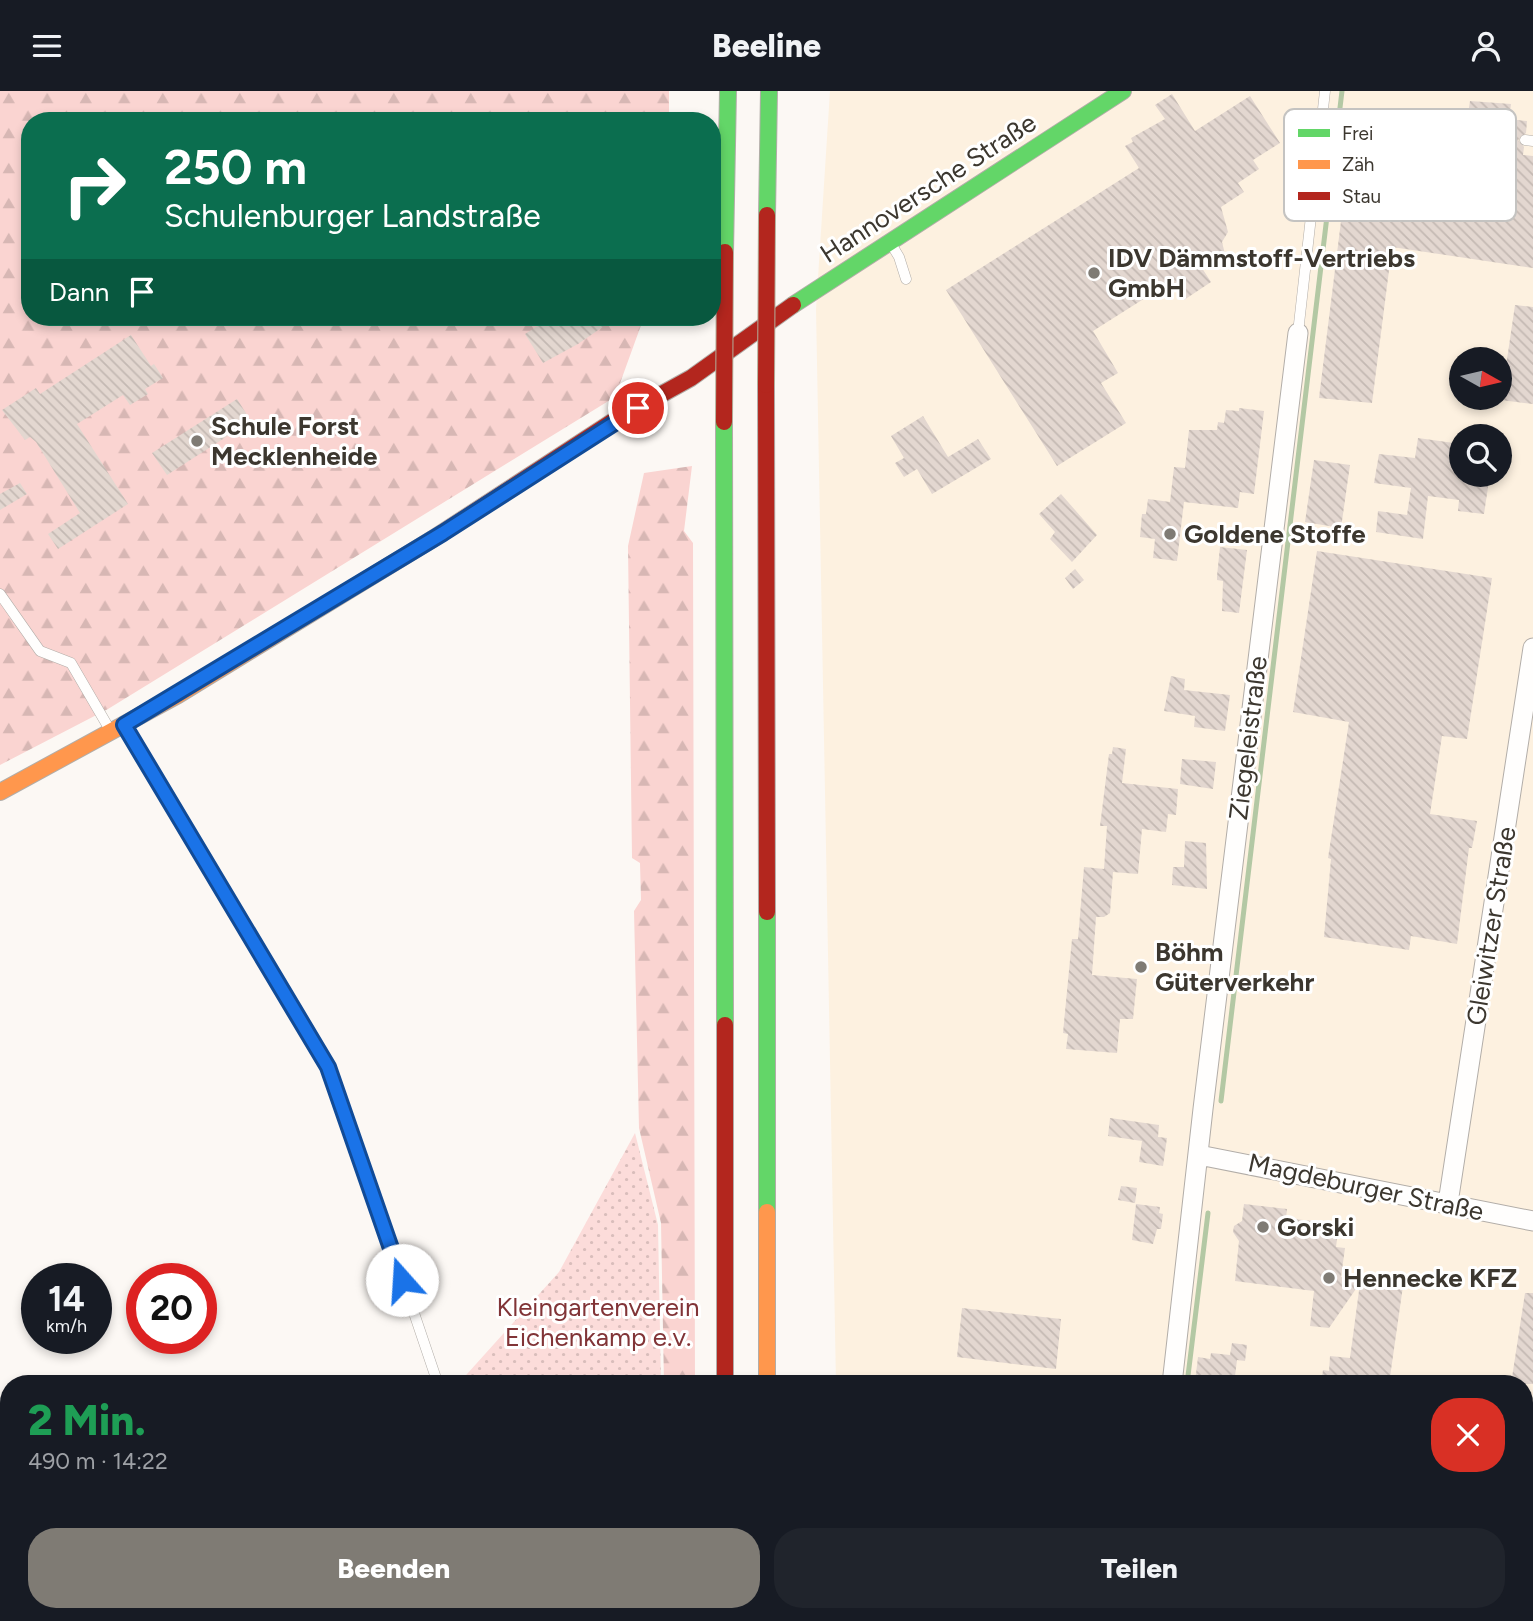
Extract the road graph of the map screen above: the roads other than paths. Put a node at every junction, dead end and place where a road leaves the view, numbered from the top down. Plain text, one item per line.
1 (728, 91) edge
2 (769, 91) edge
3 (1123, 91) edge
4 (1325, 91) edge
5 (1323, 109) edge
6 (1310, 221) edge
7 (889, 241) junction
8 (906, 279) dead end
9 (1298, 333) joint
10 (0, 594) edge
11 (1533, 648) edge
12 (117, 729) junction
13 (0, 792) edge
14 (1199, 1155) junction
15 (1448, 1203) junction
16 (1533, 1221) edge
17 (435, 1375) edge
18 (725, 1375) edge
19 (767, 1375) edge
20 (1173, 1375) edge

1 - 18 main road, bridge
2 - 19 main road, bridge
3 - 7 main road, Hannoversche Straße
4 - 5 lane, Ziegeleistraße
6 - 9 lane, Ziegeleistraße
7 - 8 lane
7 - 12 main road, Hannoversche Straße
9 - 14 street, Ziegeleistraße
10 - 12 lane
11 - 15 street, Gleiwitzer Straße
12 - 13 main road, Hannoversche Straße
12 - 17 lane
14 - 15 street, Magdeburger Straße
14 - 20 street, Ziegeleistraße
15 - 16 street, Magdeburger Straße

